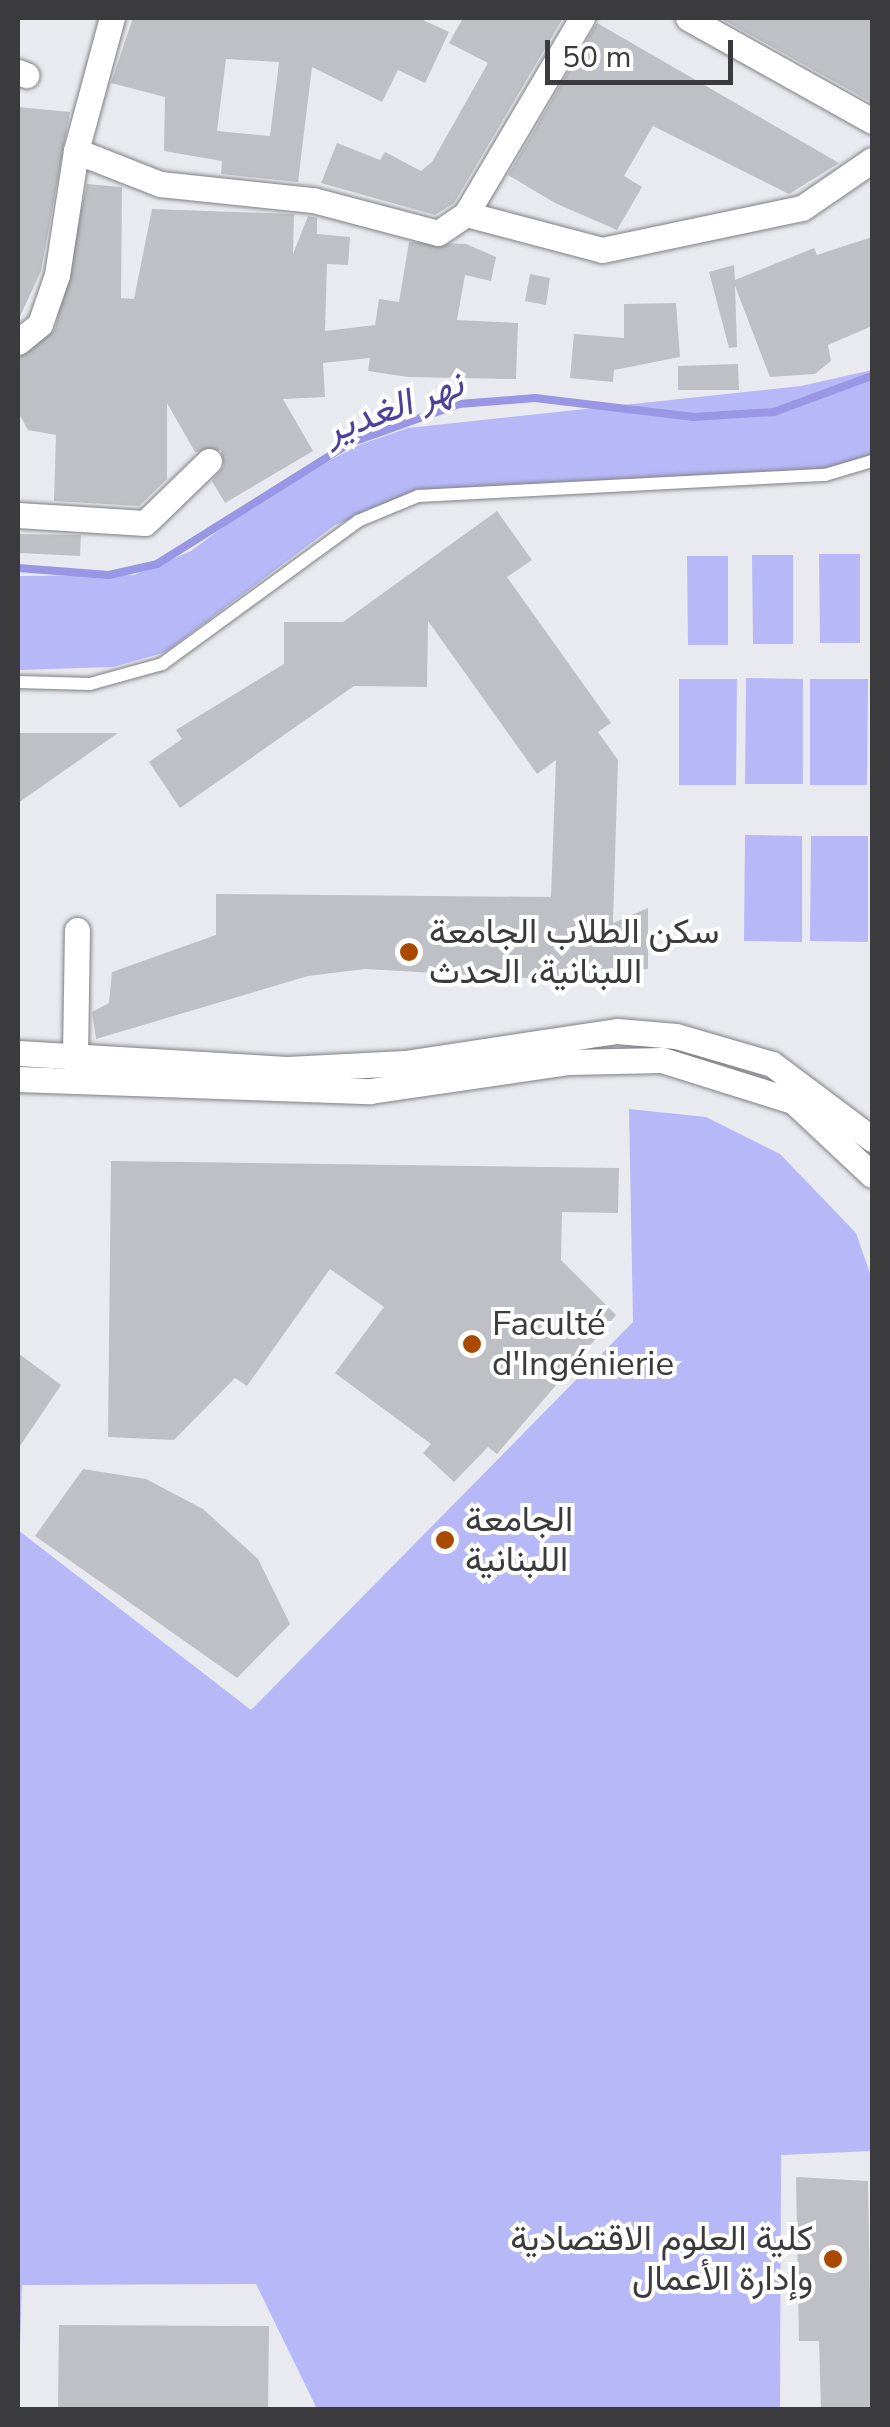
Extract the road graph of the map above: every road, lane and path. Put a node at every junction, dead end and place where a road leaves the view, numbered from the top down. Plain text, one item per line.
1 (112, 18) edge
2 (582, 18) edge
3 (688, 18) edge
4 (872, 122) edge
5 (76, 151) junction
6 (872, 160) edge
7 (466, 214) junction
8 (18, 342) edge
9 (209, 461) dead end
10 (872, 461) edge
11 (18, 514) edge
12 (18, 682) edge
13 (76, 930) dead end
14 (551, 1038) junction
15 (661, 1047) junction
16 (18, 1053) edge
17 (74, 1056) junction
18 (552, 1064) junction
19 (18, 1078) edge
20 (872, 1139) edge
21 (872, 1176) edge

1 - 5 street
2 - 7 street
3 - 4 street
5 - 7 street
5 - 8 street
6 - 7 street
9 - 11 street
10 - 12 lane
13 - 17 street
14 - 15 street
14 - 17 street
14 - 18 street
15 - 18 street
15 - 20 street
15 - 21 street
16 - 17 street
18 - 19 street

